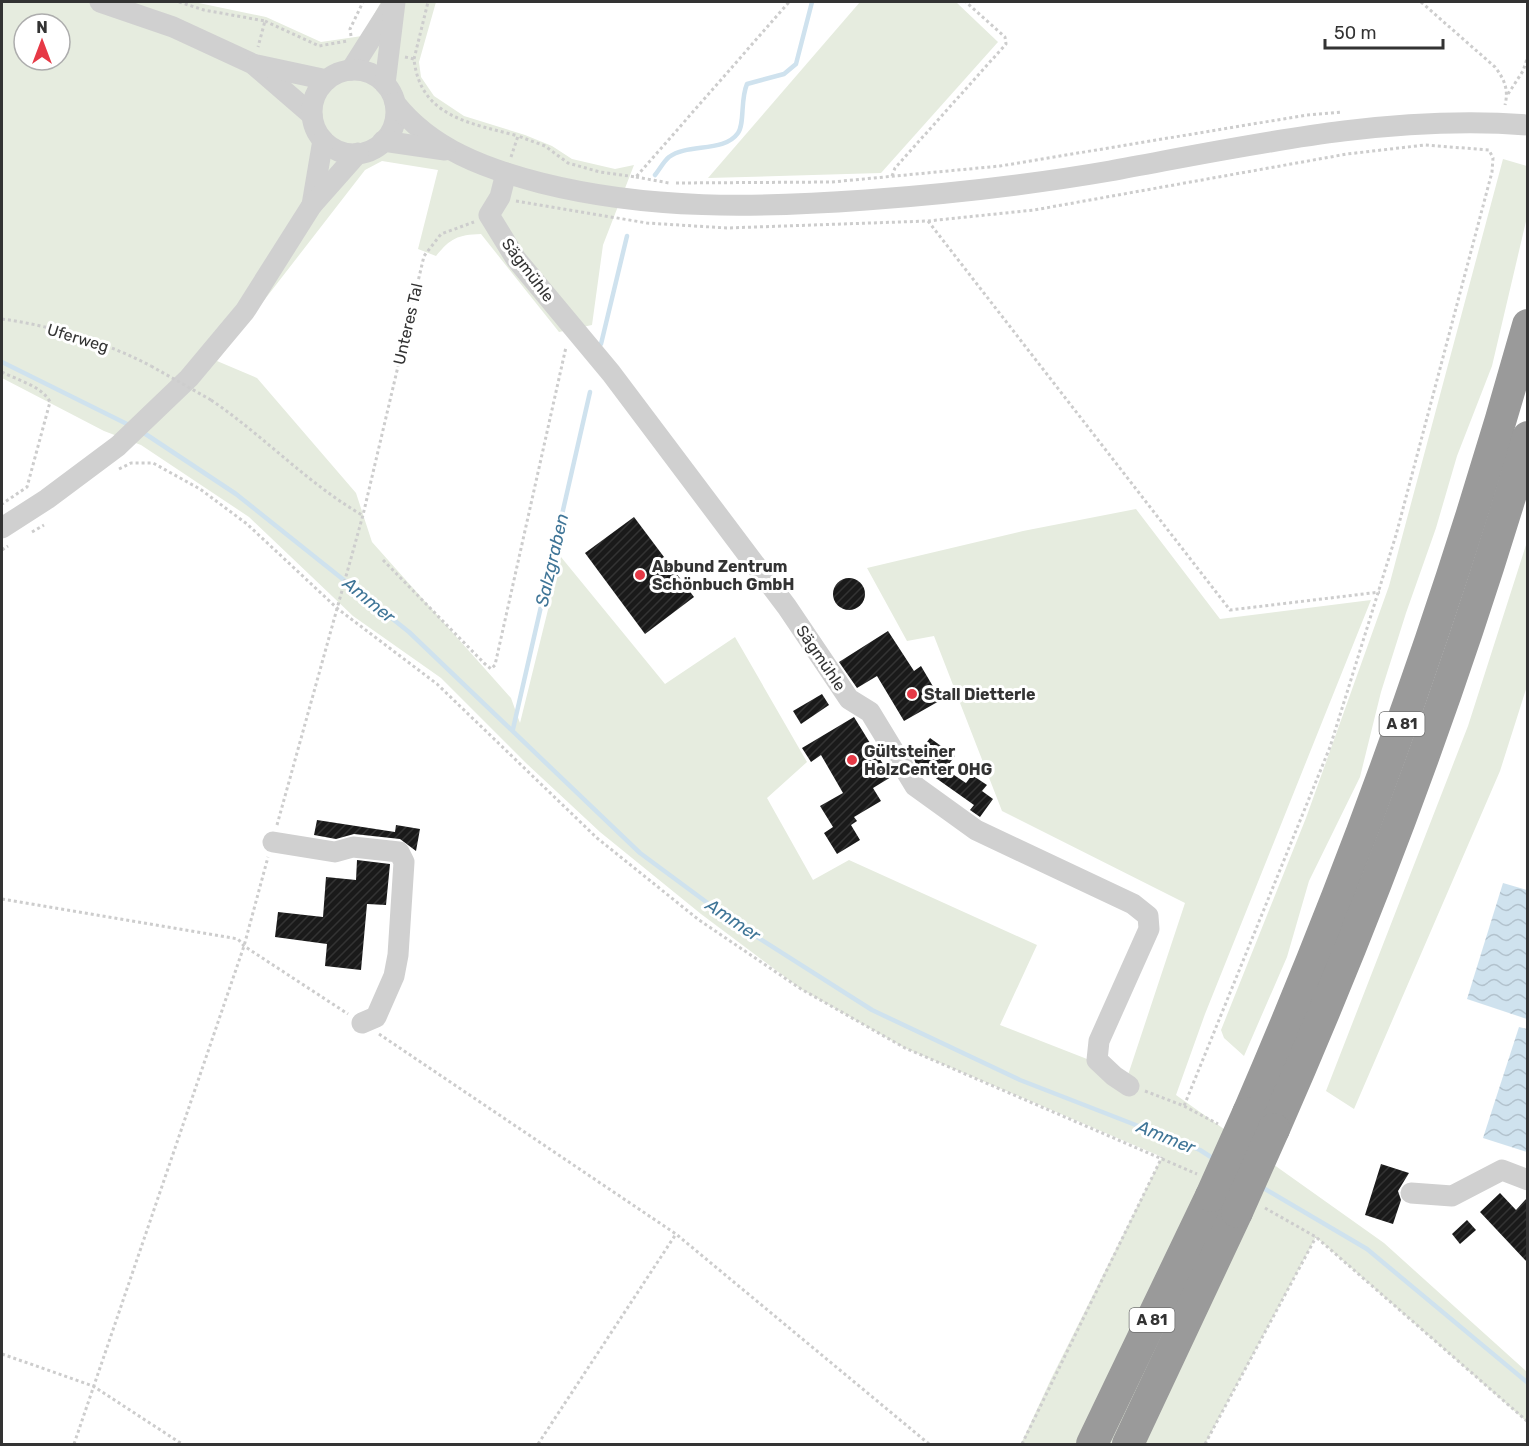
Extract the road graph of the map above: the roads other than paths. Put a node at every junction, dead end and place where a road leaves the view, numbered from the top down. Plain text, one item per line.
1 (100, 2) edge
2 (395, 2) edge
3 (253, 64) junction
4 (351, 70) junction
5 (327, 80) junction
6 (385, 84) junction
7 (395, 103) junction
8 (312, 115) junction
9 (1527, 125) edge
10 (323, 140) junction
11 (383, 141) junction
12 (450, 151) junction
13 (358, 153) junction
14 (506, 173) junction
15 (312, 206) junction
16 (1527, 325) edge
17 (1527, 437) edge
18 (6, 536) edge
19 (273, 842) road end
20 (362, 1023) road end
21 (1129, 1086) road end
22 (1527, 1180) edge
23 (1412, 1193) dead end
24 (1092, 1444) edge
25 (1128, 1444) edge

1 - 3 street
2 - 4 street
2 - 6 street
3 - 5 street
3 - 8 street
4 - 5 street
4 - 6 street
5 - 8 street
6 - 7 street
7 - 11 street
7 - 12 street
8 - 10 street
9 - 14 street
10 - 13 street
10 - 15 street
11 - 12 street
11 - 13 street
12 - 14 street
13 - 15 street
14 - 21 street, Sägmühle
15 - 18 street
16 - 24 highway, A 81, bridge
17 - 25 highway, A 81, bridge
19 - 20 street
22 - 23 street

